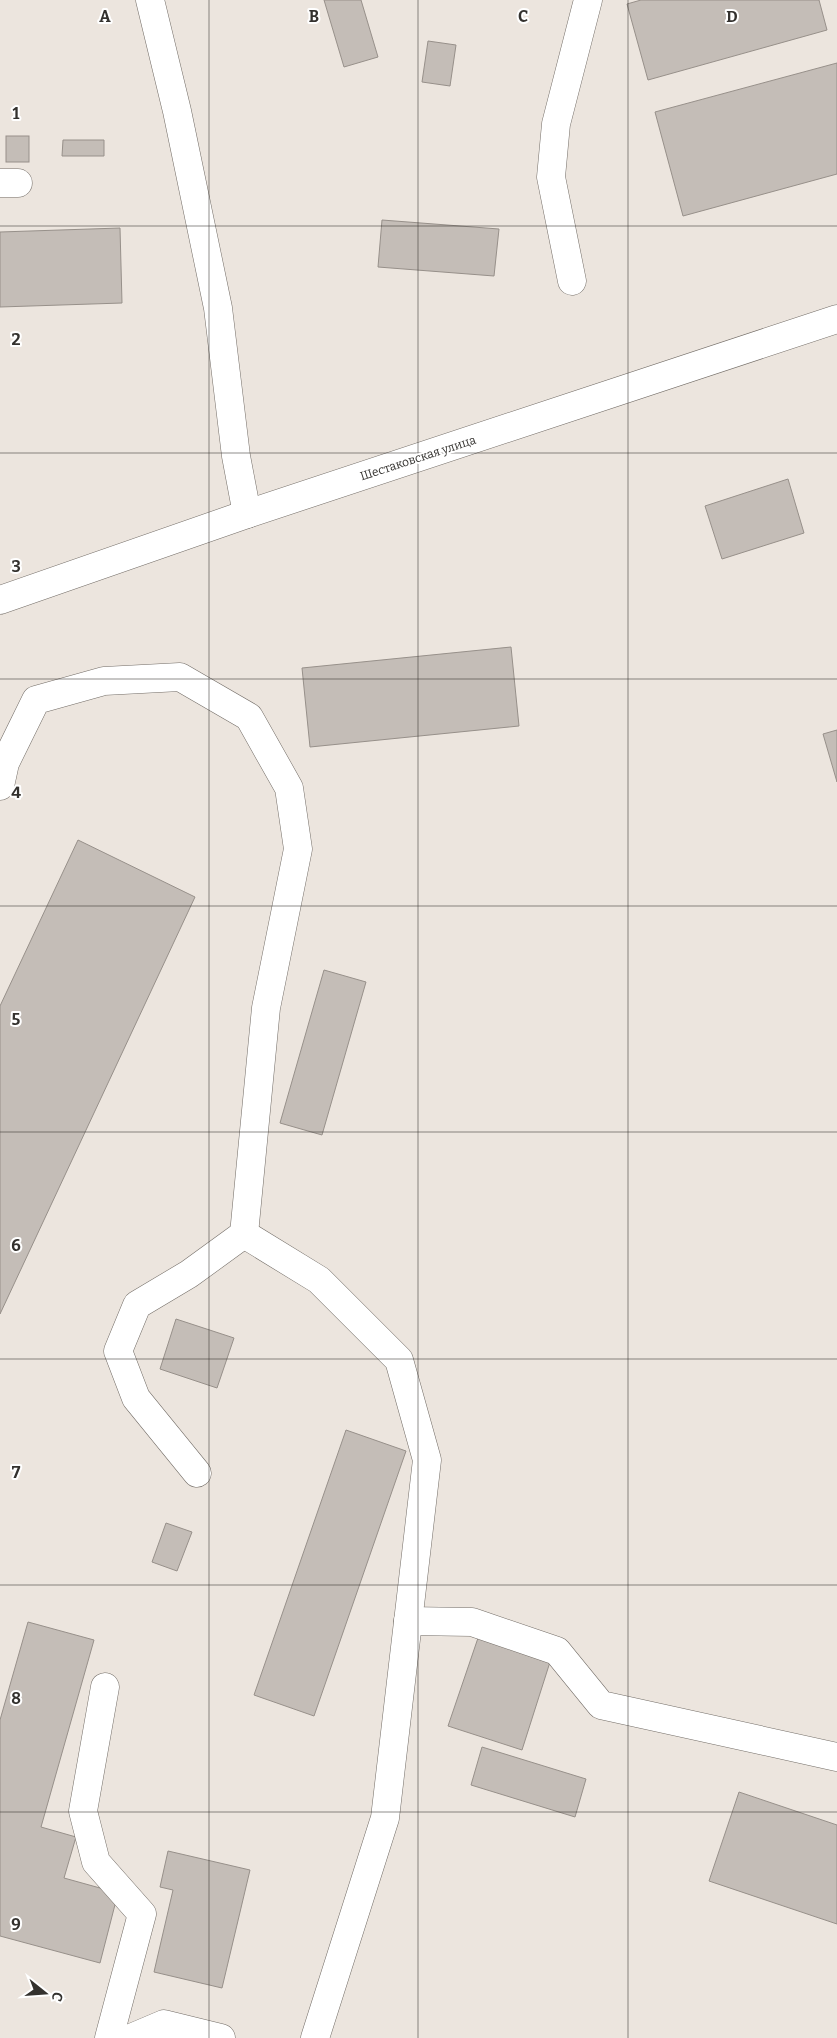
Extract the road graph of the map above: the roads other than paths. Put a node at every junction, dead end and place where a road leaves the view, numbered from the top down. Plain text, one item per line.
1 (150, 0) edge
2 (588, 0) edge
3 (572, 281) dead end
4 (837, 319) edge
5 (247, 514) junction
6 (0, 600) edge
7 (0, 786) edge
8 (244, 1234) junction
9 (197, 1473) dead end
10 (408, 1621) junction
11 (105, 1687) dead end
12 (837, 1757) edge
13 (109, 2038) edge
14 (131, 2038) edge
15 (221, 2038) edge
16 (316, 2038) edge

1 - 5 main road
2 - 3 main road
4 - 5 main road, Шестаковская улица
5 - 6 main road, Шестаковская улица
7 - 8 main road
8 - 9 main road
8 - 10 main road
10 - 12 main road
10 - 16 main road
11 - 13 main road
14 - 15 main road

